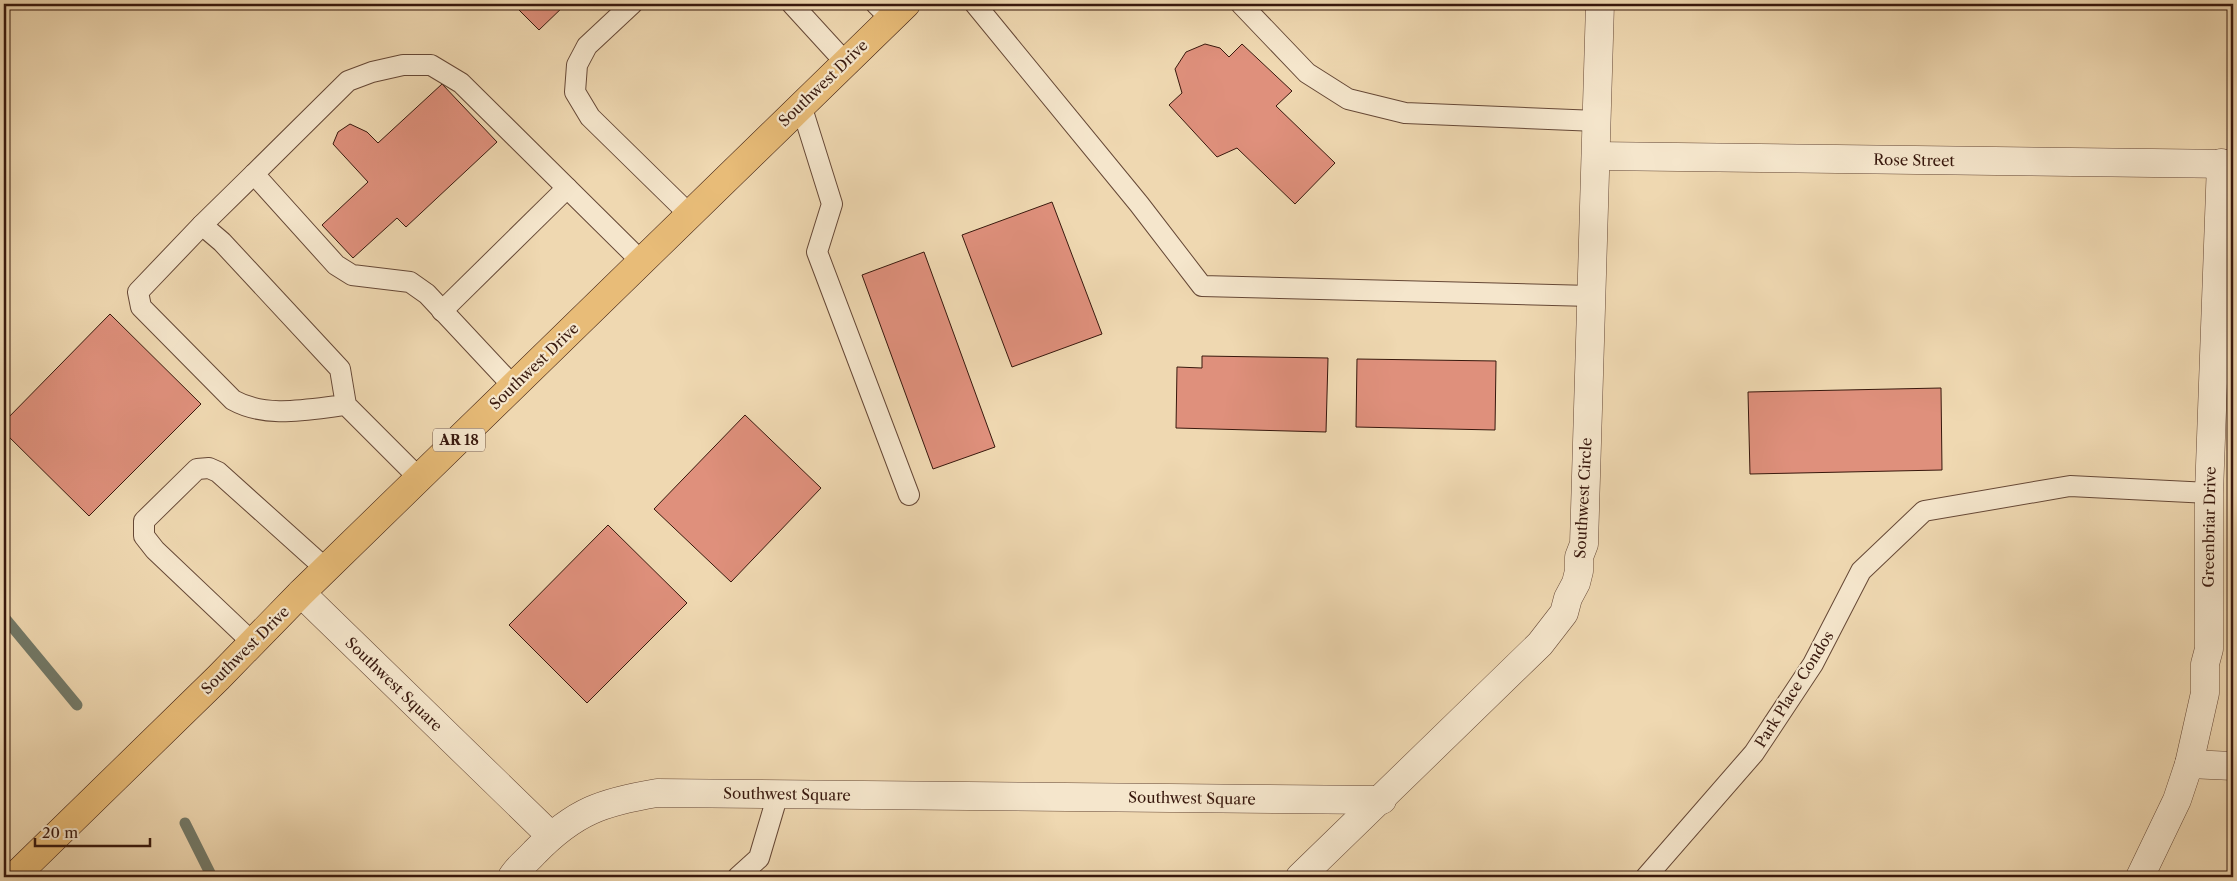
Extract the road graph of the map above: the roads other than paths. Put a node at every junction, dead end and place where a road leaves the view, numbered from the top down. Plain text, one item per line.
1 (632, 4) edge
2 (792, 4) edge
3 (975, 4) edge
4 (1241, 4) edge
5 (1600, 4) edge
6 (891, 9) edge
7 (845, 62) junction
8 (801, 105) junction
9 (1597, 121) junction
10 (1596, 156) junction
11 (2227, 164) edge
12 (254, 174) junction
13 (567, 188) junction
14 (689, 214) junction
15 (202, 225) junction
16 (641, 261) junction
17 (1591, 296) junction
18 (442, 311) junction
19 (513, 386) junction
20 (346, 405) junction
21 (419, 478) junction
22 (2209, 494) junction
23 (909, 495) dead end
24 (326, 569) junction
25 (301, 594) junction
26 (253, 642) junction
27 (2189, 764) junction
28 (2233, 766) edge
29 (778, 794) junction
30 (1382, 800) junction
31 (551, 836) junction
32 (14, 877) edge
33 (512, 877) edge
34 (738, 877) edge
35 (1300, 877) edge
36 (1646, 877) edge
37 (2140, 877) edge

1 - 14 lane
2 - 7 lane
3 - 17 lane
4 - 9 lane
5 - 9 street, Southwest Circle
6 - 7 main road, Southwest Drive / AR 18
7 - 8 main road, Southwest Drive / AR 18
8 - 14 main road, Southwest Drive / AR 18
8 - 23 lane
9 - 10 street, Southwest Circle
10 - 11 street, Rose Street
10 - 17 street, Southwest Circle
11 - 22 street, Greenbriar Drive
12 - 13 lane
12 - 15 lane
12 - 18 lane
13 - 16 lane
13 - 18 lane
14 - 16 main road, Southwest Drive / AR 18
15 - 20 lane
15 - 20 lane
16 - 19 main road, Southwest Drive / AR 18
17 - 30 street, Southwest Circle
18 - 19 lane
19 - 21 main road, Southwest Drive / AR 18
20 - 21 lane
21 - 24 main road, Southwest Drive / AR 18
22 - 27 street, Greenbriar Drive
22 - 36 lane, Park Place Condos
24 - 25 main road, Southwest Drive / AR 18
24 - 26 lane
25 - 26 main road, Southwest Drive / AR 18
25 - 31 street, Southwest Square
26 - 32 main road, Southwest Drive / AR 18
27 - 28 street
27 - 37 street, Greenbriar Drive
29 - 30 street, Southwest Square
29 - 31 street, Southwest Square
29 - 34 lane
30 - 35 street, Southwest Circle
31 - 33 street

